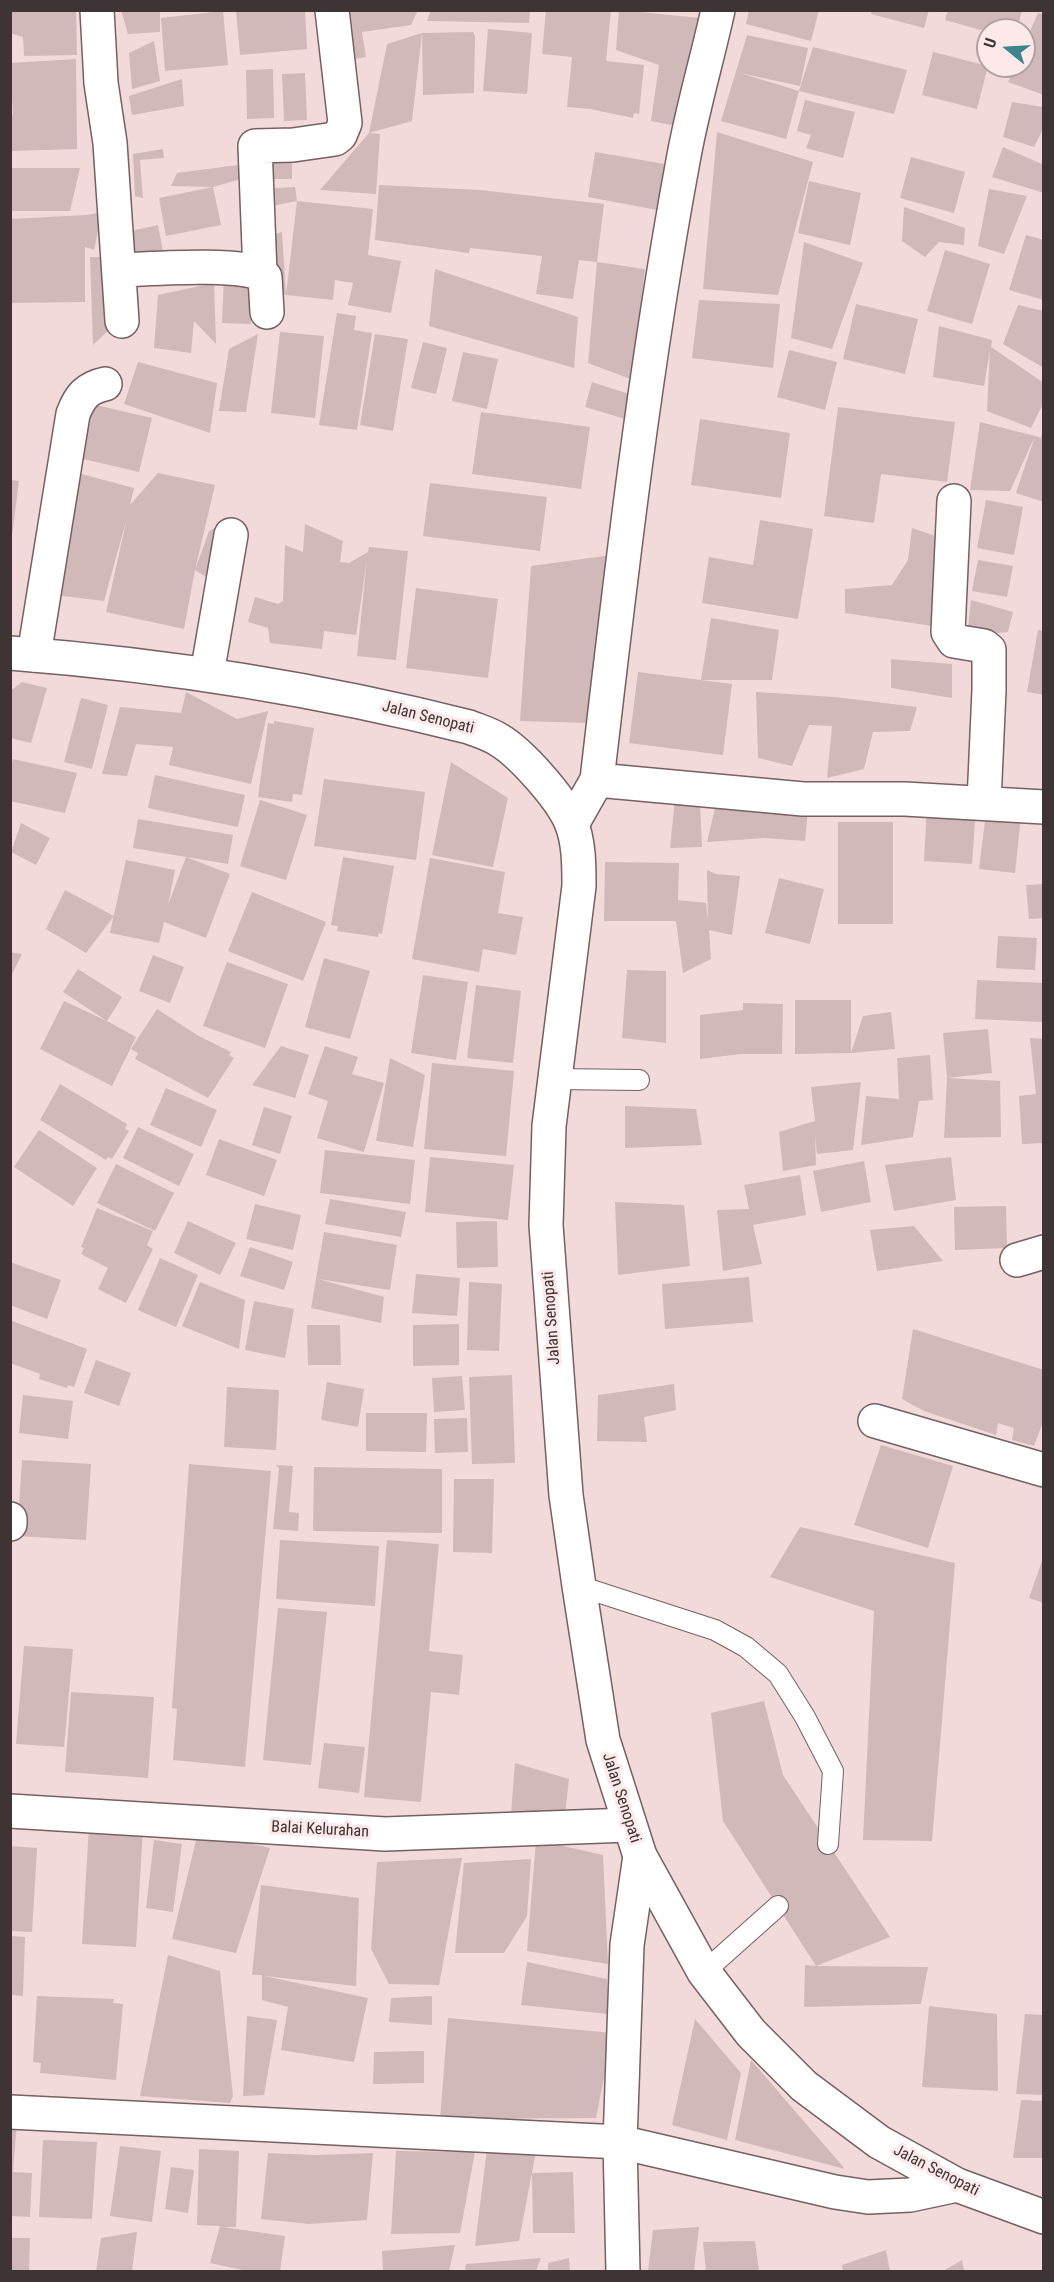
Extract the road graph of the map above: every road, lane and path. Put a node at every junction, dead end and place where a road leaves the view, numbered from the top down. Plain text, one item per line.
1 (97, 10) edge
2 (332, 10) edge
3 (718, 10) edge
4 (120, 270) junction
5 (260, 273) junction
6 (267, 312) dead end
7 (122, 321) dead end
8 (105, 384) dead end
9 (954, 501) dead end
10 (231, 535) dead end
11 (22, 654) edge
12 (207, 674) junction
13 (597, 780) junction
14 (984, 802) junction
15 (1044, 807) edge
16 (572, 824) junction
17 (555, 1079) junction
18 (639, 1080) dead end
19 (875, 1421) dead end
20 (1044, 1470) edge
21 (579, 1586) junction
22 (10, 1810) edge
23 (629, 1825) junction
24 (828, 1844) dead end
25 (640, 1856) junction
26 (778, 1906) dead end
27 (704, 1972) junction
28 (10, 2112) edge
29 (620, 2142) junction
30 (957, 2185) junction
31 (1044, 2217) edge
32 (623, 2271) edge

1 - 4 street
2 - 5 street
3 - 13 street
4 - 5 street
4 - 7 street
5 - 6 street
8 - 11 street
9 - 14 street
10 - 12 street
11 - 12 street, Jalan Senopati
12 - 16 street, Jalan Senopati
13 - 14 street
13 - 16 street
14 - 15 street
16 - 17 street, Jalan Senopati
17 - 18 lane
17 - 21 street, Jalan Senopati
19 - 20 street
21 - 23 street, Jalan Senopati
21 - 24 lane
22 - 23 street, Balai Kelurahan
23 - 25 street, Jalan Senopati
25 - 27 street, Jalan Senopati
25 - 29 street
26 - 27 lane
27 - 30 street, Jalan Senopati
28 - 29 street
29 - 30 street
29 - 32 street
30 - 31 street, Jalan Senopati

